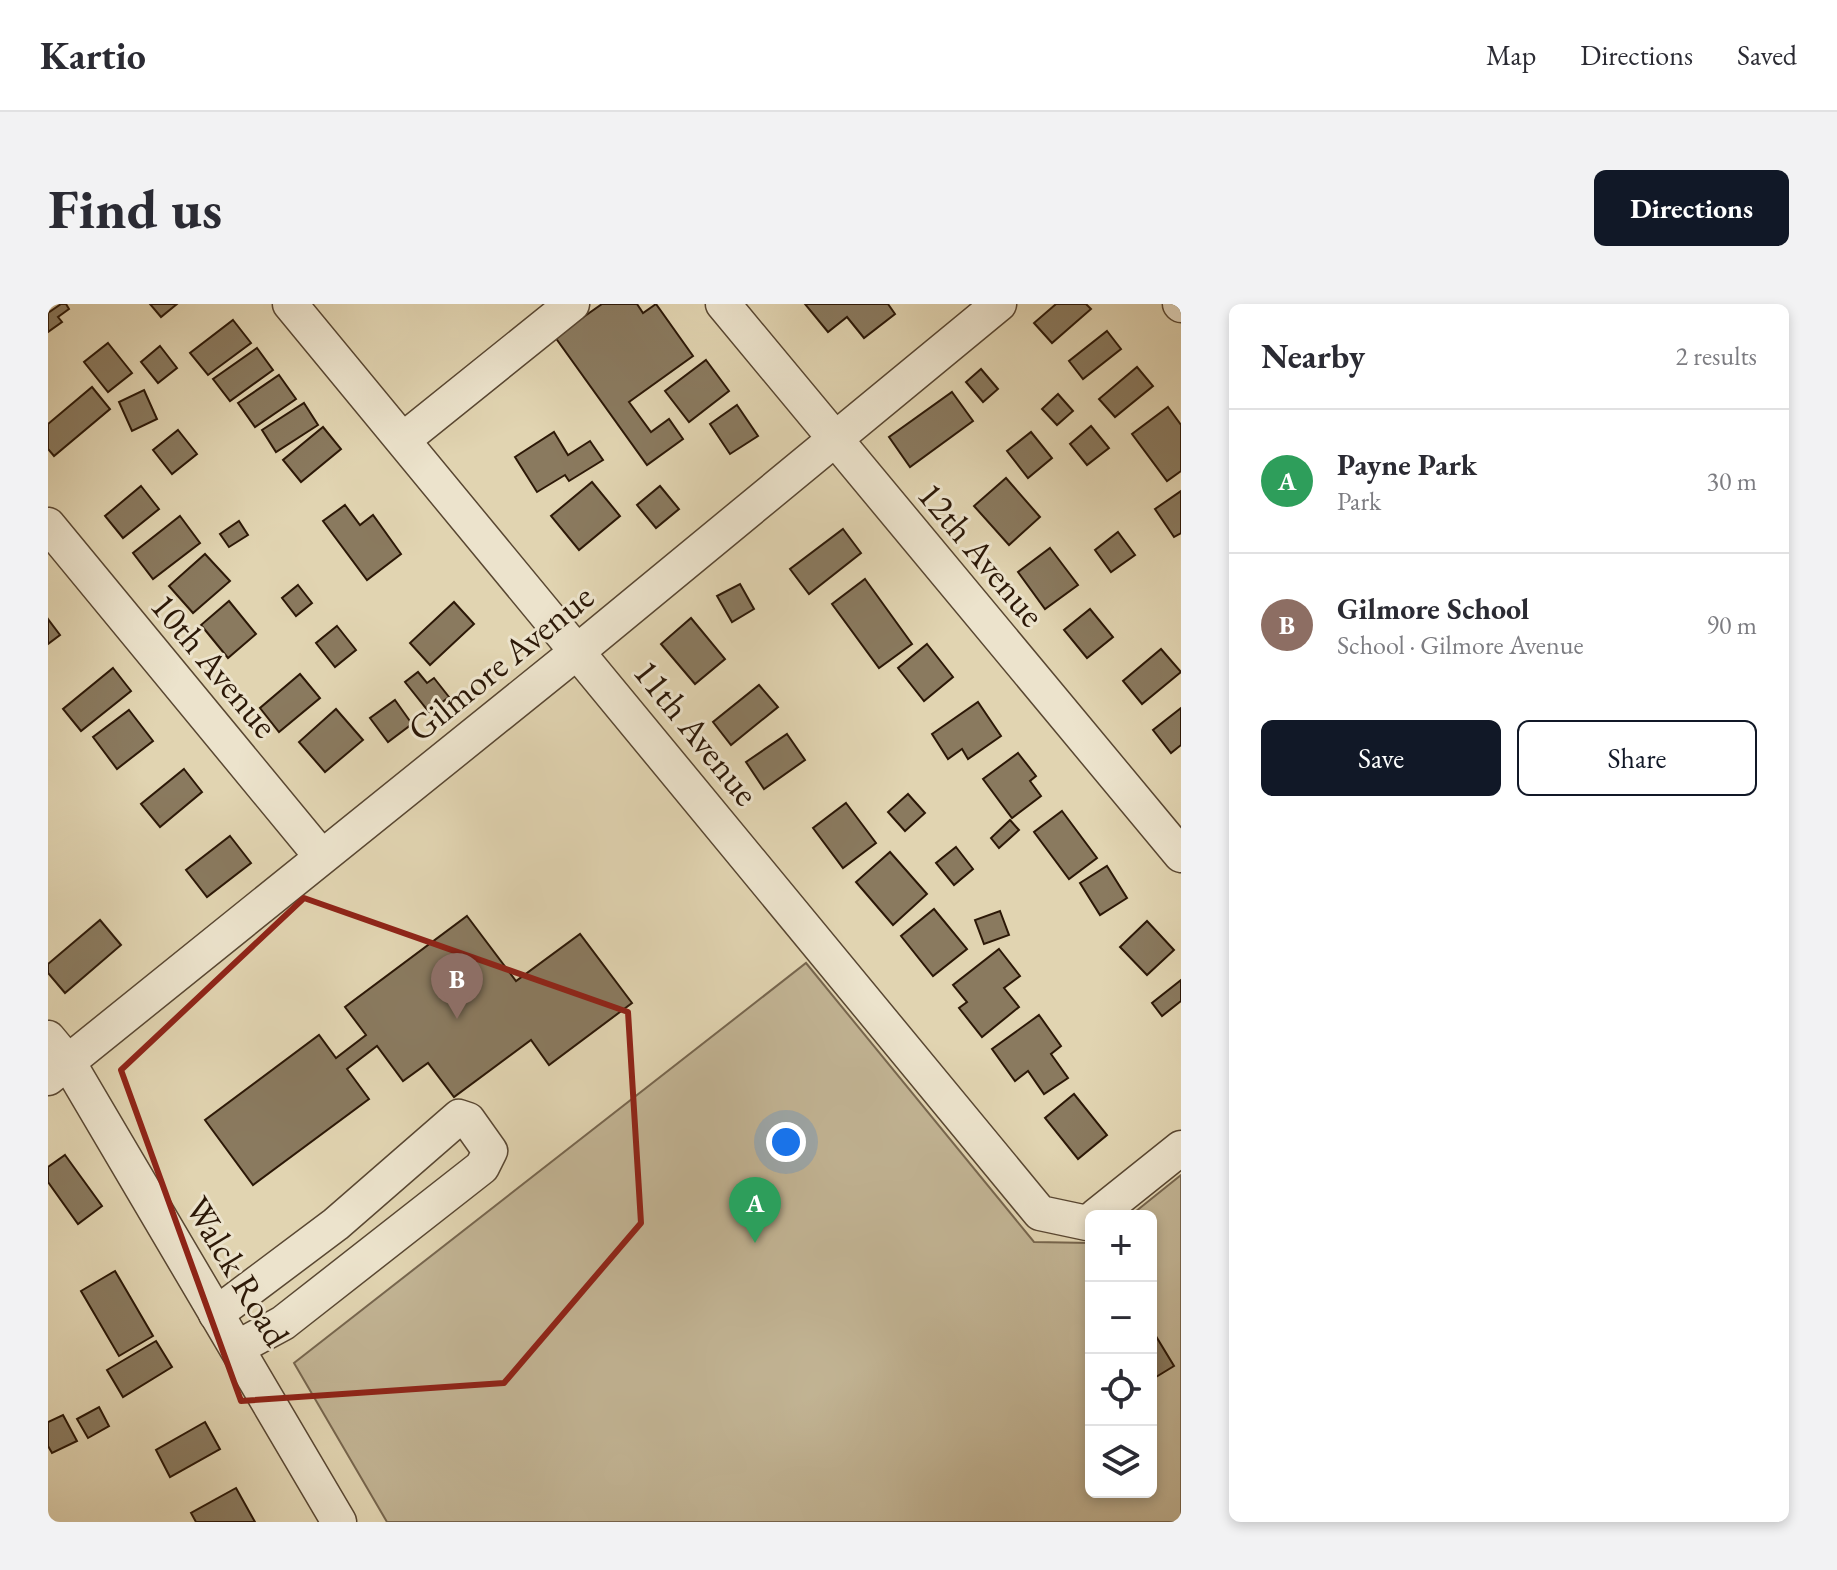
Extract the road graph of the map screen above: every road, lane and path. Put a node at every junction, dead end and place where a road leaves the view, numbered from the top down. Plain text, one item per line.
1 (290, 304) edge
2 (572, 304) edge
3 (723, 304) edge
4 (999, 304) edge
5 (403, 440) junction
6 (835, 441) junction
7 (48, 525) edge
8 (578, 651) junction
9 (1181, 855) edge
10 (321, 856) junction
11 (55, 1059) edge
12 (1181, 1148) edge
13 (1104, 1210) edge
14 (1085, 1223) edge
15 (216, 1314) junction
16 (237, 1348) junction
17 (339, 1522) edge

1 - 5 street, 11th Avenue
2 - 5 street
3 - 6 street, 12th Avenue
4 - 6 street, Gilmore Avenue
5 - 8 street, 11th Avenue
6 - 8 street, Gilmore Avenue
6 - 9 street, 12th Avenue
7 - 10 street, 10th Avenue
8 - 10 street, Gilmore Avenue
8 - 14 street, 11th Avenue
10 - 11 street, Gilmore Avenue
11 - 15 street, Walck Road
12 - 13 street
15 - 16 street, Walck Road
15 - 16 street
16 - 17 street, Walck Road

